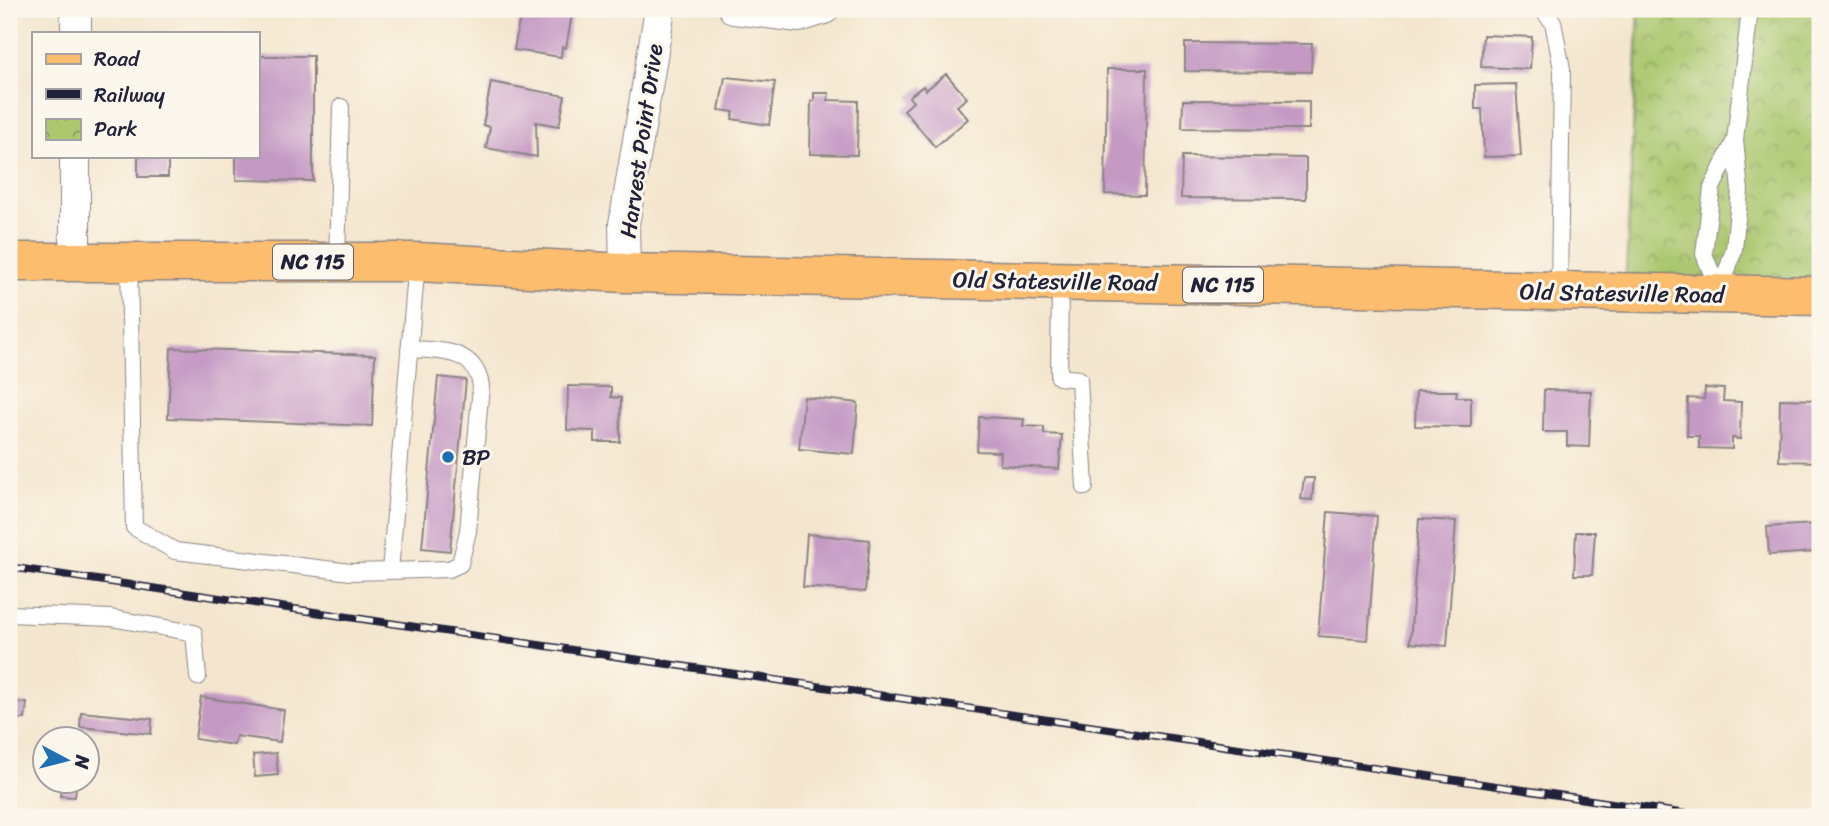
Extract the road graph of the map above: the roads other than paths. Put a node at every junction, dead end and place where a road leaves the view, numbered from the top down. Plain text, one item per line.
1 (76, 9) edge
2 (660, 9) edge
3 (734, 9) edge
4 (824, 9) edge
5 (1541, 9) edge
6 (1750, 9) edge
7 (76, 32) edge
8 (341, 107) dead end
9 (1735, 140) junction
10 (75, 158) edge
11 (9, 262) edge
12 (337, 262) junction
13 (417, 262) junction
14 (75, 263) junction
15 (129, 263) junction
16 (625, 273) junction
17 (1060, 281) junction
18 (1559, 291) junction
19 (1720, 295) junction
20 (1820, 296) edge
21 (409, 349) junction
22 (1085, 487) dead end
23 (390, 571) junction
24 (9, 614) edge
25 (198, 677) dead end

1 - 7 street
2 - 16 street, Harvest Point Drive
3 - 4 street
5 - 18 lane
6 - 9 lane
8 - 12 lane
9 - 19 lane
9 - 19 lane
10 - 14 street
11 - 14 main road, NC 115
12 - 13 main road, NC 115
12 - 15 main road, NC 115
13 - 16 main road, Old Statesville Road / NC 115
13 - 21 lane
14 - 15 main road, NC 115
15 - 23 lane
16 - 17 main road, Old Statesville Road / NC 115
17 - 18 main road, Old Statesville Road / NC 115
17 - 22 lane
18 - 19 main road, Old Statesville Road / NC 115
19 - 20 main road, Old Statesville Road / NC 115
21 - 23 lane
21 - 23 lane
24 - 25 lane

